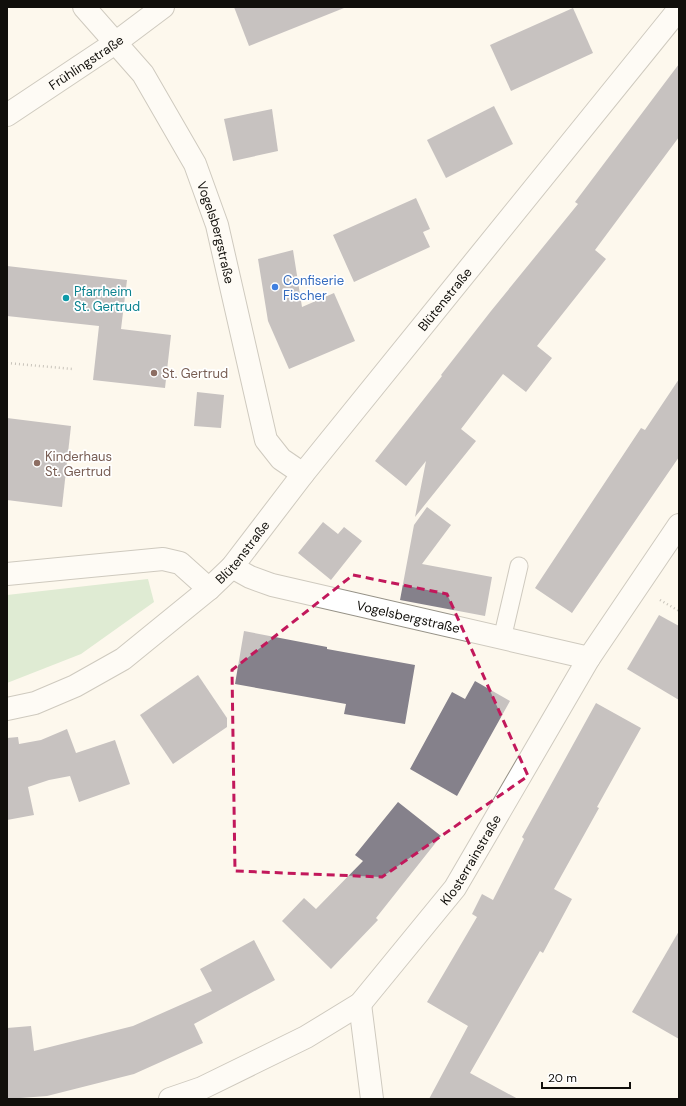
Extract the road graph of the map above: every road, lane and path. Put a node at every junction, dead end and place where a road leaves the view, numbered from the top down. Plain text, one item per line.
1 (84, 7) edge
2 (162, 7) edge
3 (679, 9) edge
4 (115, 43) junction
5 (7, 115) edge
6 (7, 363) edge
7 (73, 369) dead end
8 (303, 474) junction
9 (679, 525) edge
10 (519, 566) dead end
11 (232, 567) junction
12 (7, 574) edge
13 (209, 589) junction
14 (502, 639) junction
15 (589, 658) junction
16 (7, 709) edge
17 (360, 1004) junction
18 (170, 1099) edge
19 (372, 1099) edge

1 - 4 street, Vogelsbergstraße
2 - 4 street, Frühlingstraße
3 - 8 street, Blütenstraße
4 - 5 street, Frühlingstraße
4 - 8 street, Vogelsbergstraße
6 - 7 path
8 - 11 street, Blütenstraße
9 - 15 street, Klosterrainstraße
10 - 14 lane
11 - 13 street, Blütenstraße
11 - 14 street, Vogelsbergstraße
12 - 13 street, Blütenstraße
13 - 16 street, Blütenstraße
14 - 15 street, Vogelsbergstraße
15 - 17 street, Klosterrainstraße
17 - 18 street, Klosterrainstraße
17 - 19 street

